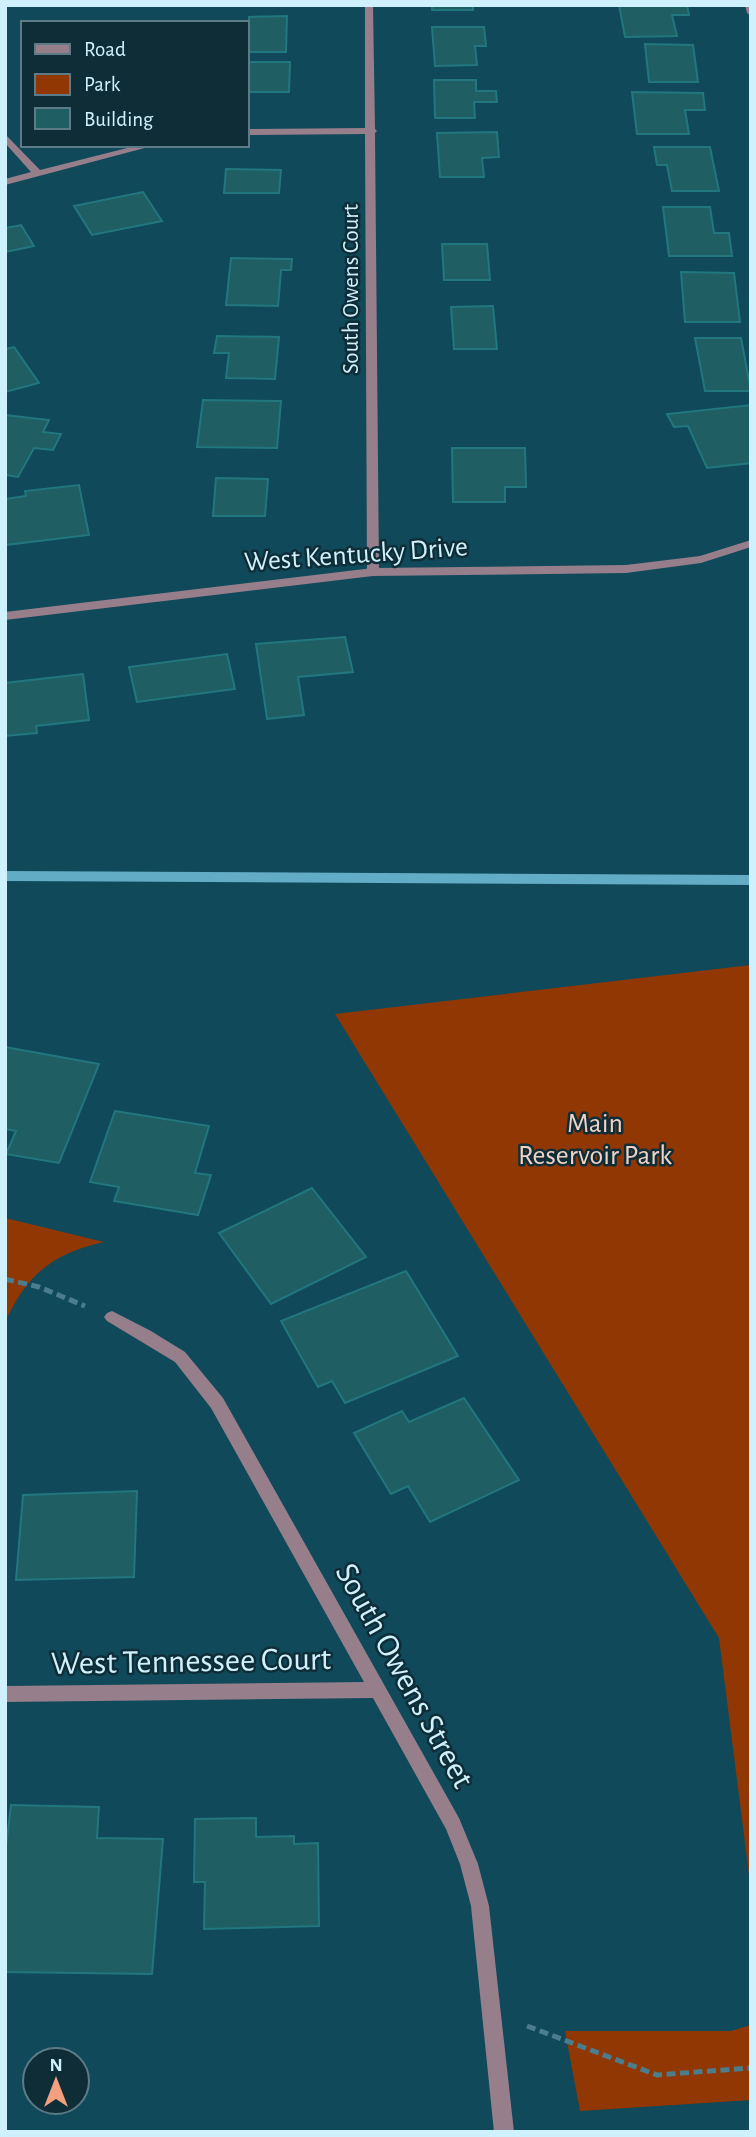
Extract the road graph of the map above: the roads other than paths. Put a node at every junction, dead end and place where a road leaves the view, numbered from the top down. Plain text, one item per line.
1 (369, 5) edge
2 (749, 5) edge
3 (751, 13) edge
4 (372, 131) junction
5 (248, 132) edge
6 (5, 137) edge
7 (143, 147) edge
8 (37, 173) junction
9 (5, 182) edge
10 (751, 543) edge
11 (373, 572) junction
12 (5, 616) edge
13 (112, 1317) road end
14 (377, 1690) junction
15 (5, 1694) edge
16 (504, 2132) edge

1 - 4 street, South Owens Court
2 - 3 street
4 - 5 street
4 - 11 street, South Owens Court
6 - 8 street
7 - 8 street
8 - 9 street
10 - 11 street, West Kentucky Drive
11 - 12 street, West Kentucky Drive
13 - 14 street, South Owens Street
14 - 15 street, West Tennessee Court
14 - 16 street, South Owens Street

